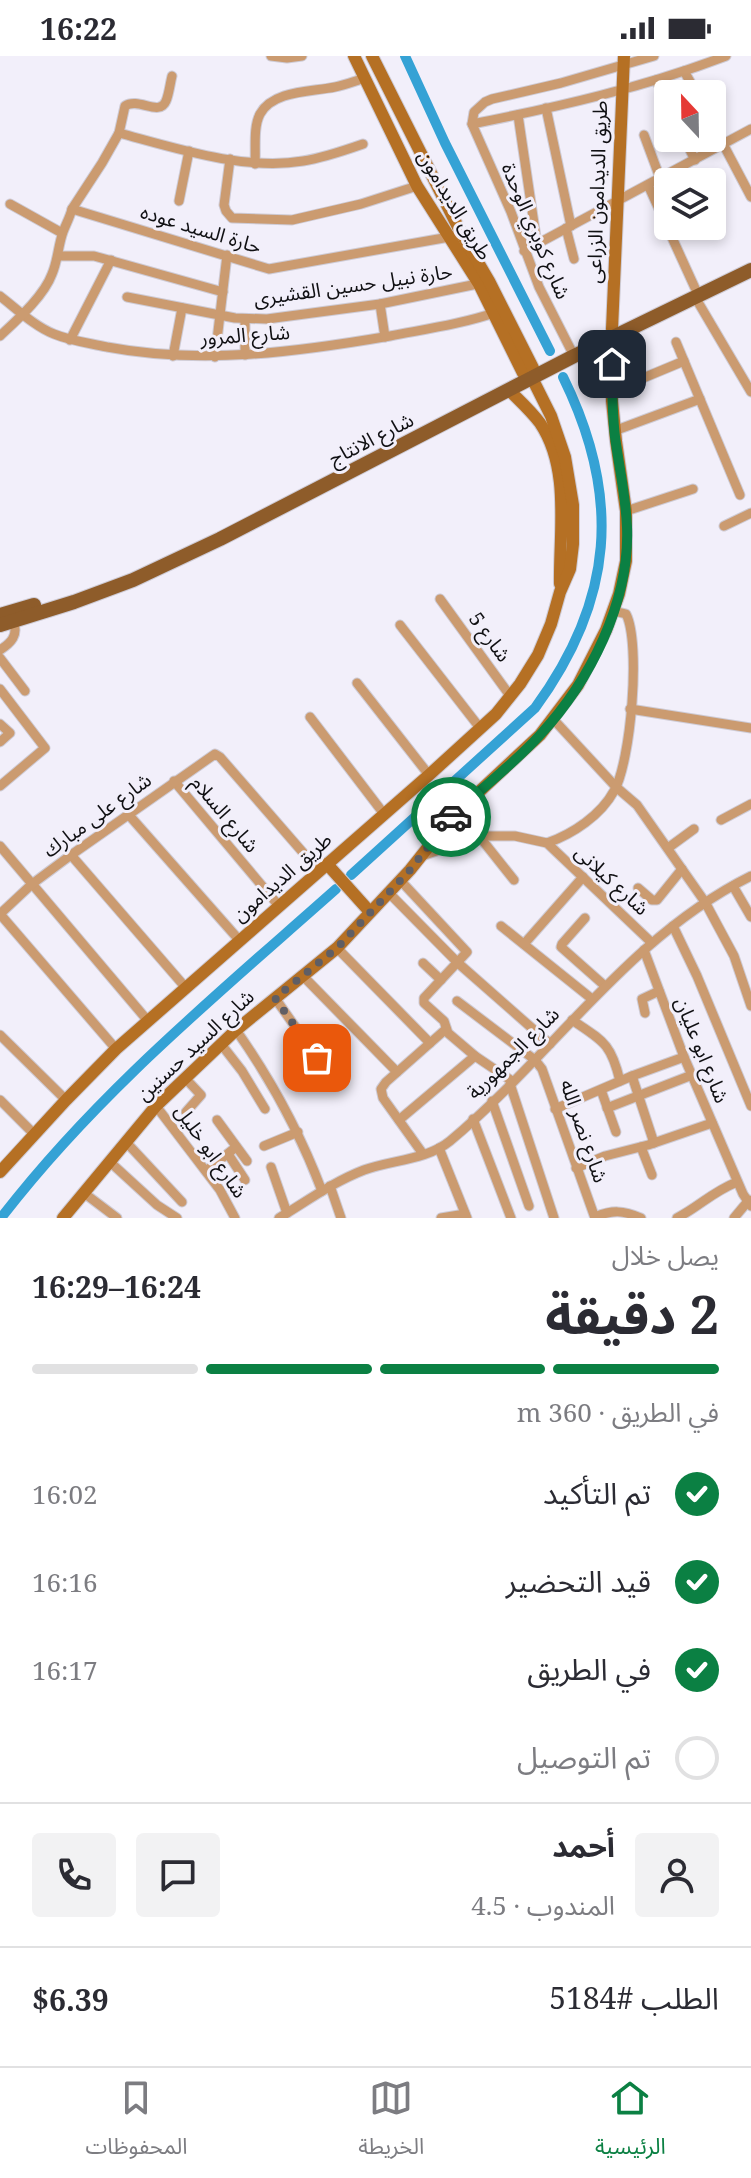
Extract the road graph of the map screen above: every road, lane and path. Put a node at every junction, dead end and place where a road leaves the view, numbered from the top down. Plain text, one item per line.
1 (271, 56) edge
2 (302, 56) edge
3 (354, 56) edge
4 (372, 56) edge
5 (654, 56) edge
6 (726, 56) edge
7 (684, 71) junction
8 (623, 72) edge
9 (172, 76) dead end
10 (365, 78) junction
11 (656, 80) joint
12 (689, 80) edge
13 (546, 108) junction
14 (518, 115) junction
15 (472, 124) junction
16 (751, 129) edge
17 (119, 133) junction
18 (644, 135) dead end
19 (726, 142) edge
20 (363, 144) dead end
21 (726, 150) edge
22 (189, 151) junction
23 (691, 152) edge
24 (709, 152) edge
25 (230, 159) junction
26 (695, 160) junction
27 (255, 164) junction
28 (656, 168) edge
29 (679, 168) edge
30 (654, 182) edge
31 (648, 185) junction
32 (417, 186) junction
33 (751, 197) edge
34 (179, 201) dead end
35 (617, 201) junction
36 (10, 204) dead end
37 (72, 209) junction
38 (568, 227) junction
39 (62, 233) junction
40 (456, 236) junction
41 (537, 244) junction
42 (524, 251) junction
43 (227, 255) junction
44 (58, 256) junction
45 (574, 259) dead end
46 (111, 260) junction
47 (750, 271) edge
48 (484, 282) junction
49 (223, 292) junction
50 (695, 293) junction
51 (0, 296) edge
52 (127, 297) dead end
53 (380, 304) junction
54 (182, 308) junction
55 (499, 311) junction
56 (23, 314) junction
57 (220, 315) junction
58 (245, 319) junction
59 (612, 333) junction
60 (0, 336) edge
61 (385, 337) junction
62 (70, 340) junction
63 (676, 342) dead end
64 (571, 350) junction
65 (245, 355) junction
66 (173, 356) junction
67 (215, 357) junction
68 (684, 361) junction
69 (529, 373) junction
70 (510, 391) junction
71 (612, 391) junction
72 (751, 392) edge
73 (700, 399) junction
74 (614, 431) junction
75 (564, 479) junction
76 (693, 489) dead end
77 (740, 495) dead end
78 (626, 511) junction
79 (751, 513) edge
80 (724, 526) dead end
81 (218, 535) junction
82 (440, 599) dead end
83 (614, 611) junction
84 (4, 620) edge
85 (400, 625) dead end
86 (0, 650) edge
87 (0, 658) edge
88 (357, 683) dead end
89 (0, 689) edge
90 (25, 691) dead end
91 (511, 697) junction
92 (630, 709) junction
93 (310, 717) dead end
94 (554, 720) junction
95 (0, 724) edge
96 (480, 728) junction
97 (751, 728) edge
98 (0, 742) edge
99 (429, 775) junction
100 (174, 781) junction
101 (0, 786) edge
102 (616, 787) junction
103 (751, 804) edge
104 (128, 814) junction
105 (384, 814) junction
106 (721, 820) dead end
107 (694, 829) dead end
108 (479, 836) junction
109 (547, 843) junction
110 (0, 846) edge
111 (668, 848) junction
112 (71, 855) junction
113 (422, 856) junction
114 (323, 867) junction
115 (682, 869) junction
116 (751, 876) edge
117 (583, 877) junction
118 (400, 880) junction
119 (514, 880) dead end
120 (32, 884) junction
121 (733, 886) junction
122 (638, 888) dead end
123 (388, 892) junction
124 (705, 902) junction
125 (279, 906) junction
126 (370, 912) junction
127 (0, 914) edge
128 (751, 917) edge
129 (585, 918) dead end
130 (501, 926) dead end
131 (673, 926) junction
132 (240, 941) junction
133 (524, 944) junction
134 (648, 946) junction
135 (337, 948) junction
136 (423, 963) dead end
137 (458, 963) junction
138 (302, 975) junction
139 (441, 980) junction
140 (605, 986) junction
141 (186, 988) junction
142 (659, 991) junction
143 (275, 998) junction
144 (592, 999) junction
145 (457, 1001) dead end
146 (751, 1006) edge
147 (645, 1013) dead end
148 (572, 1020) junction
149 (148, 1021) junction
150 (446, 1029) junction
151 (236, 1030) junction
152 (0, 1035) edge
153 (430, 1043) junction
154 (221, 1044) junction
155 (550, 1044) junction
156 (116, 1049) junction
157 (475, 1056) junction
158 (684, 1057) junction
159 (535, 1060) junction
160 (397, 1072) junction
161 (329, 1075) dead end
162 (692, 1075) junction
163 (632, 1076) junction
164 (185, 1078) junction
165 (620, 1081) junction
166 (511, 1082) junction
167 (601, 1090) junction
168 (639, 1096) junction
169 (0, 1100) edge
170 (66, 1100) junction
171 (492, 1101) junction
172 (156, 1106) junction
173 (751, 1106) edge
174 (607, 1108) junction
175 (265, 1109) dead end
176 (555, 1109) junction
177 (186, 1112) dead end
178 (473, 1119) junction
179 (217, 1120) dead end
180 (399, 1120) junction
181 (712, 1123) junction
182 (298, 1132) junction
183 (616, 1132) dead end
184 (34, 1134) junction
185 (126, 1142) junction
186 (654, 1143) junction
187 (264, 1146) dead end
188 (236, 1147) junction
189 (641, 1147) junction
190 (439, 1148) junction
191 (228, 1154) junction
192 (423, 1154) junction
193 (247, 1161) dead end
194 (110, 1162) junction
195 (271, 1167) dead end
196 (576, 1168) junction
197 (206, 1171) junction
198 (0, 1172) edge
199 (652, 1175) dead end
200 (245, 1180) dead end
201 (737, 1182) junction
202 (326, 1188) junction
203 (84, 1193) junction
204 (182, 1202) dead end
205 (750, 1202) edge
206 (300, 1205) junction
207 (529, 1206) dead end
208 (283, 1215) edge
209 (466, 1216) edge
210 (595, 1217) edge
211 (63, 1218) edge
212 (117, 1218) edge
213 (177, 1218) edge
214 (235, 1218) edge
215 (302, 1218) edge
216 (341, 1218) edge
217 (441, 1218) edge
218 (511, 1218) edge
219 (554, 1218) edge
220 (641, 1218) edge
221 (677, 1218) edge
222 (734, 1218) edge

1 - 2 street
3 - 10 street, طريق الديدامون
4 - 40 street, طريق الديدامون
5 - 8 street
6 - 7 street
7 - 11 street
7 - 12 street
8 - 11 street
8 - 13 street
8 - 15 street
8 - 35 street, طريق الديدامون الزراعى
9 - 17 street
10 - 27 street
10 - 32 street, طريق الديدامون
13 - 14 street
13 - 38 street
14 - 15 street
14 - 41 street
15 - 42 street, شارع كوبري الوحدة
16 - 19 street
17 - 22 street
17 - 37 street
18 - 28 street
20 - 27 street
21 - 33 street
22 - 25 street
22 - 34 street
23 - 26 street
24 - 26 street
25 - 27 street
25 - 32 street
26 - 29 street
30 - 31 street
31 - 35 street
31 - 50 street
32 - 40 street, طريق الديدامون
35 - 38 street
35 - 59 street, طريق الديدامون الزراعى
36 - 39 street
37 - 39 street
37 - 43 street, حارة السيد عوده
38 - 41 street
38 - 45 street
39 - 44 street
40 - 43 street, حارة السيد عوده
40 - 48 street, طريق الديدامون
41 - 42 street
42 - 64 street, شارع كوبري الوحدة
43 - 49 street
44 - 46 street
44 - 56 street
46 - 49 street
46 - 62 street
47 - 50 main road, شارع الانتاج
48 - 53 street, حارة نبيل حسين القشيرى
48 - 55 street, طريق الديدامون
49 - 57 street
50 - 59 main road, شارع الانتاج
50 - 72 street
51 - 56 street, شارع المرور
52 - 54 street, حارة نبيل حسين القشيرى
53 - 58 street, حارة نبيل حسين القشيرى
53 - 61 street
54 - 57 street, حارة نبيل حسين القشيرى
54 - 66 street
55 - 61 street, شارع المرور
55 - 69 street, طريق الديدامون
56 - 60 street
56 - 62 street, شارع المرور
57 - 58 street, حارة نبيل حسين القشيرى
57 - 67 street
58 - 65 street
59 - 64 main road, شارع الانتاج
59 - 69 main road, شارع الانتاج
59 - 71 street, شارع السيد حسنين
61 - 65 street, شارع المرور
62 - 66 street, شارع المرور
63 - 68 street
64 - 69 main road, شارع الانتاج
65 - 67 street, شارع المرور
66 - 67 street, شارع المرور
68 - 71 street
68 - 73 street
69 - 70 main road, شارع الانتاج
69 - 75 street, طريق الديدامون
69 - 81 main road, شارع الانتاج
70 - 75 street, طريق الديدامون
70 - 81 main road, شارع الانتاج
71 - 74 street, شارع السيد حسنين
73 - 74 street
73 - 77 street
74 - 78 street, شارع السيد حسنين
75 - 91 street, طريق الديدامون
76 - 78 street
78 - 83 street, شارع السيد حسنين
79 - 80 street
81 - 84 main road, شارع الانتاج
82 - 91 street, شارع 5
83 - 92 street
83 - 94 street, شارع السيد حسنين
84 - 86 street
85 - 96 street
87 - 90 street
88 - 99 street
89 - 101 street
91 - 96 street, طريق الديدامون
92 - 97 street
92 - 102 street
93 - 105 street
94 - 102 street
94 - 113 street, شارع السيد حسنين
95 - 98 street
96 - 99 street, طريق الديدامون
99 - 105 street, طريق الديدامون
100 - 104 street, شارع على مبارك
100 - 114 street, شارع على مبارك
100 - 125 street, شارع السلام
102 - 109 street
102 - 111 street
103 - 106 street
104 - 112 street, شارع على مبارك
104 - 132 street
105 - 114 street, طريق الديدامون
107 - 111 street
108 - 109 street
108 - 113 street
108 - 119 street
109 - 117 street, شارع كيلانى
110 - 120 street
111 - 115 street
112 - 120 street, شارع على مبارك
112 - 141 street
113 - 118 street, شارع السيد حسنين
114 - 125 street, طريق الديدامون
114 - 126 street
115 - 122 street
115 - 124 street
116 - 121 street, شارع الجمهورية
117 - 133 street
117 - 134 street, شارع كيلانى
118 - 123 street, شارع السيد حسنين
118 - 137 street
120 - 127 street, شارع على مبارك
120 - 149 street
121 - 124 street, شارع الجمهورية
121 - 128 street
123 - 126 street, شارع السيد حسنين
123 - 137 street
124 - 131 street, شارع الجمهورية
124 - 146 street
125 - 132 street, طريق الديدامون
126 - 135 street, شارع السيد حسنين
127 - 156 street
129 - 140 street
130 - 133 street
131 - 134 street, شارع الجمهورية
131 - 173 street
132 - 141 street, طريق الديدامون
133 - 144 street
134 - 140 street, شارع الجمهورية
134 - 142 street, شارع ابو عليان
135 - 138 street, شارع السيد حسنين
135 - 153 street
136 - 139 street
137 - 139 street
137 - 155 street
138 - 143 street, شارع السيد حسنين
138 - 160 street
139 - 150 street
140 - 144 street, شارع الجمهورية
141 - 149 street, طريق الديدامون
142 - 147 street
142 - 158 street, شارع ابو عليان
143 - 151 street, شارع السيد حسنين
143 - 161 street
144 - 148 street, شارع الجمهورية
145 - 159 street, شارع نصر الله
148 - 155 street, شارع الجمهورية
148 - 165 street
149 - 156 street, طريق الديدامون
150 - 153 street
150 - 157 street
151 - 154 street, شارع السيد حسنين
151 - 182 street
152 - 170 street
153 - 160 street
154 - 164 street, شارع السيد حسنين
154 - 175 street
155 - 159 street, شارع الجمهورية
156 - 170 street, طريق الديدامون
157 - 166 street
157 - 180 street
158 - 162 street, شارع ابو عليان
158 - 163 street
159 - 166 street, شارع الجمهورية
159 - 176 street, شارع نصر الله
160 - 180 street
162 - 168 street
162 - 181 street, شارع ابو عليان
163 - 165 street
163 - 168 street
164 - 172 street, شارع السيد حسنين
164 - 177 street
165 - 167 street
166 - 171 street, شارع الجمهورية
166 - 219 street
167 - 174 street
167 - 176 street
168 - 174 street
168 - 186 street
169 - 184 street
170 - 184 street, طريق الديدامون
171 - 178 street, شارع الجمهورية
171 - 207 street
172 - 185 street, شارع السيد حسنين
172 - 197 street, شارع ابو خليل
174 - 183 street
176 - 196 street, شارع نصر الله
178 - 190 street, شارع الجمهورية
178 - 218 street
179 - 188 street
180 - 192 street
181 - 186 street
181 - 201 street, شارع ابو عليان
182 - 187 street
182 - 202 street
184 - 198 street, طريق الديدامون
185 - 194 street, شارع السيد حسنين
185 - 204 street
186 - 189 street
188 - 191 street
188 - 193 street
189 - 196 street
189 - 199 street
190 - 192 street, شارع الجمهورية
190 - 209 street
191 - 197 street
191 - 200 street
192 - 202 street, شارع الجمهورية
194 - 203 street, شارع السيد حسنين
194 - 213 street
195 - 208 street
196 - 210 street, شارع نصر الله
197 - 214 street, شارع ابو خليل
201 - 205 street, شارع ابو عليان
201 - 221 street
202 - 206 street, شارع الجمهورية
202 - 216 street
203 - 211 street, شارع السيد حسنين
203 - 212 street
205 - 222 street
206 - 208 street, شارع الجمهورية
206 - 215 street
209 - 217 street
210 - 220 street

